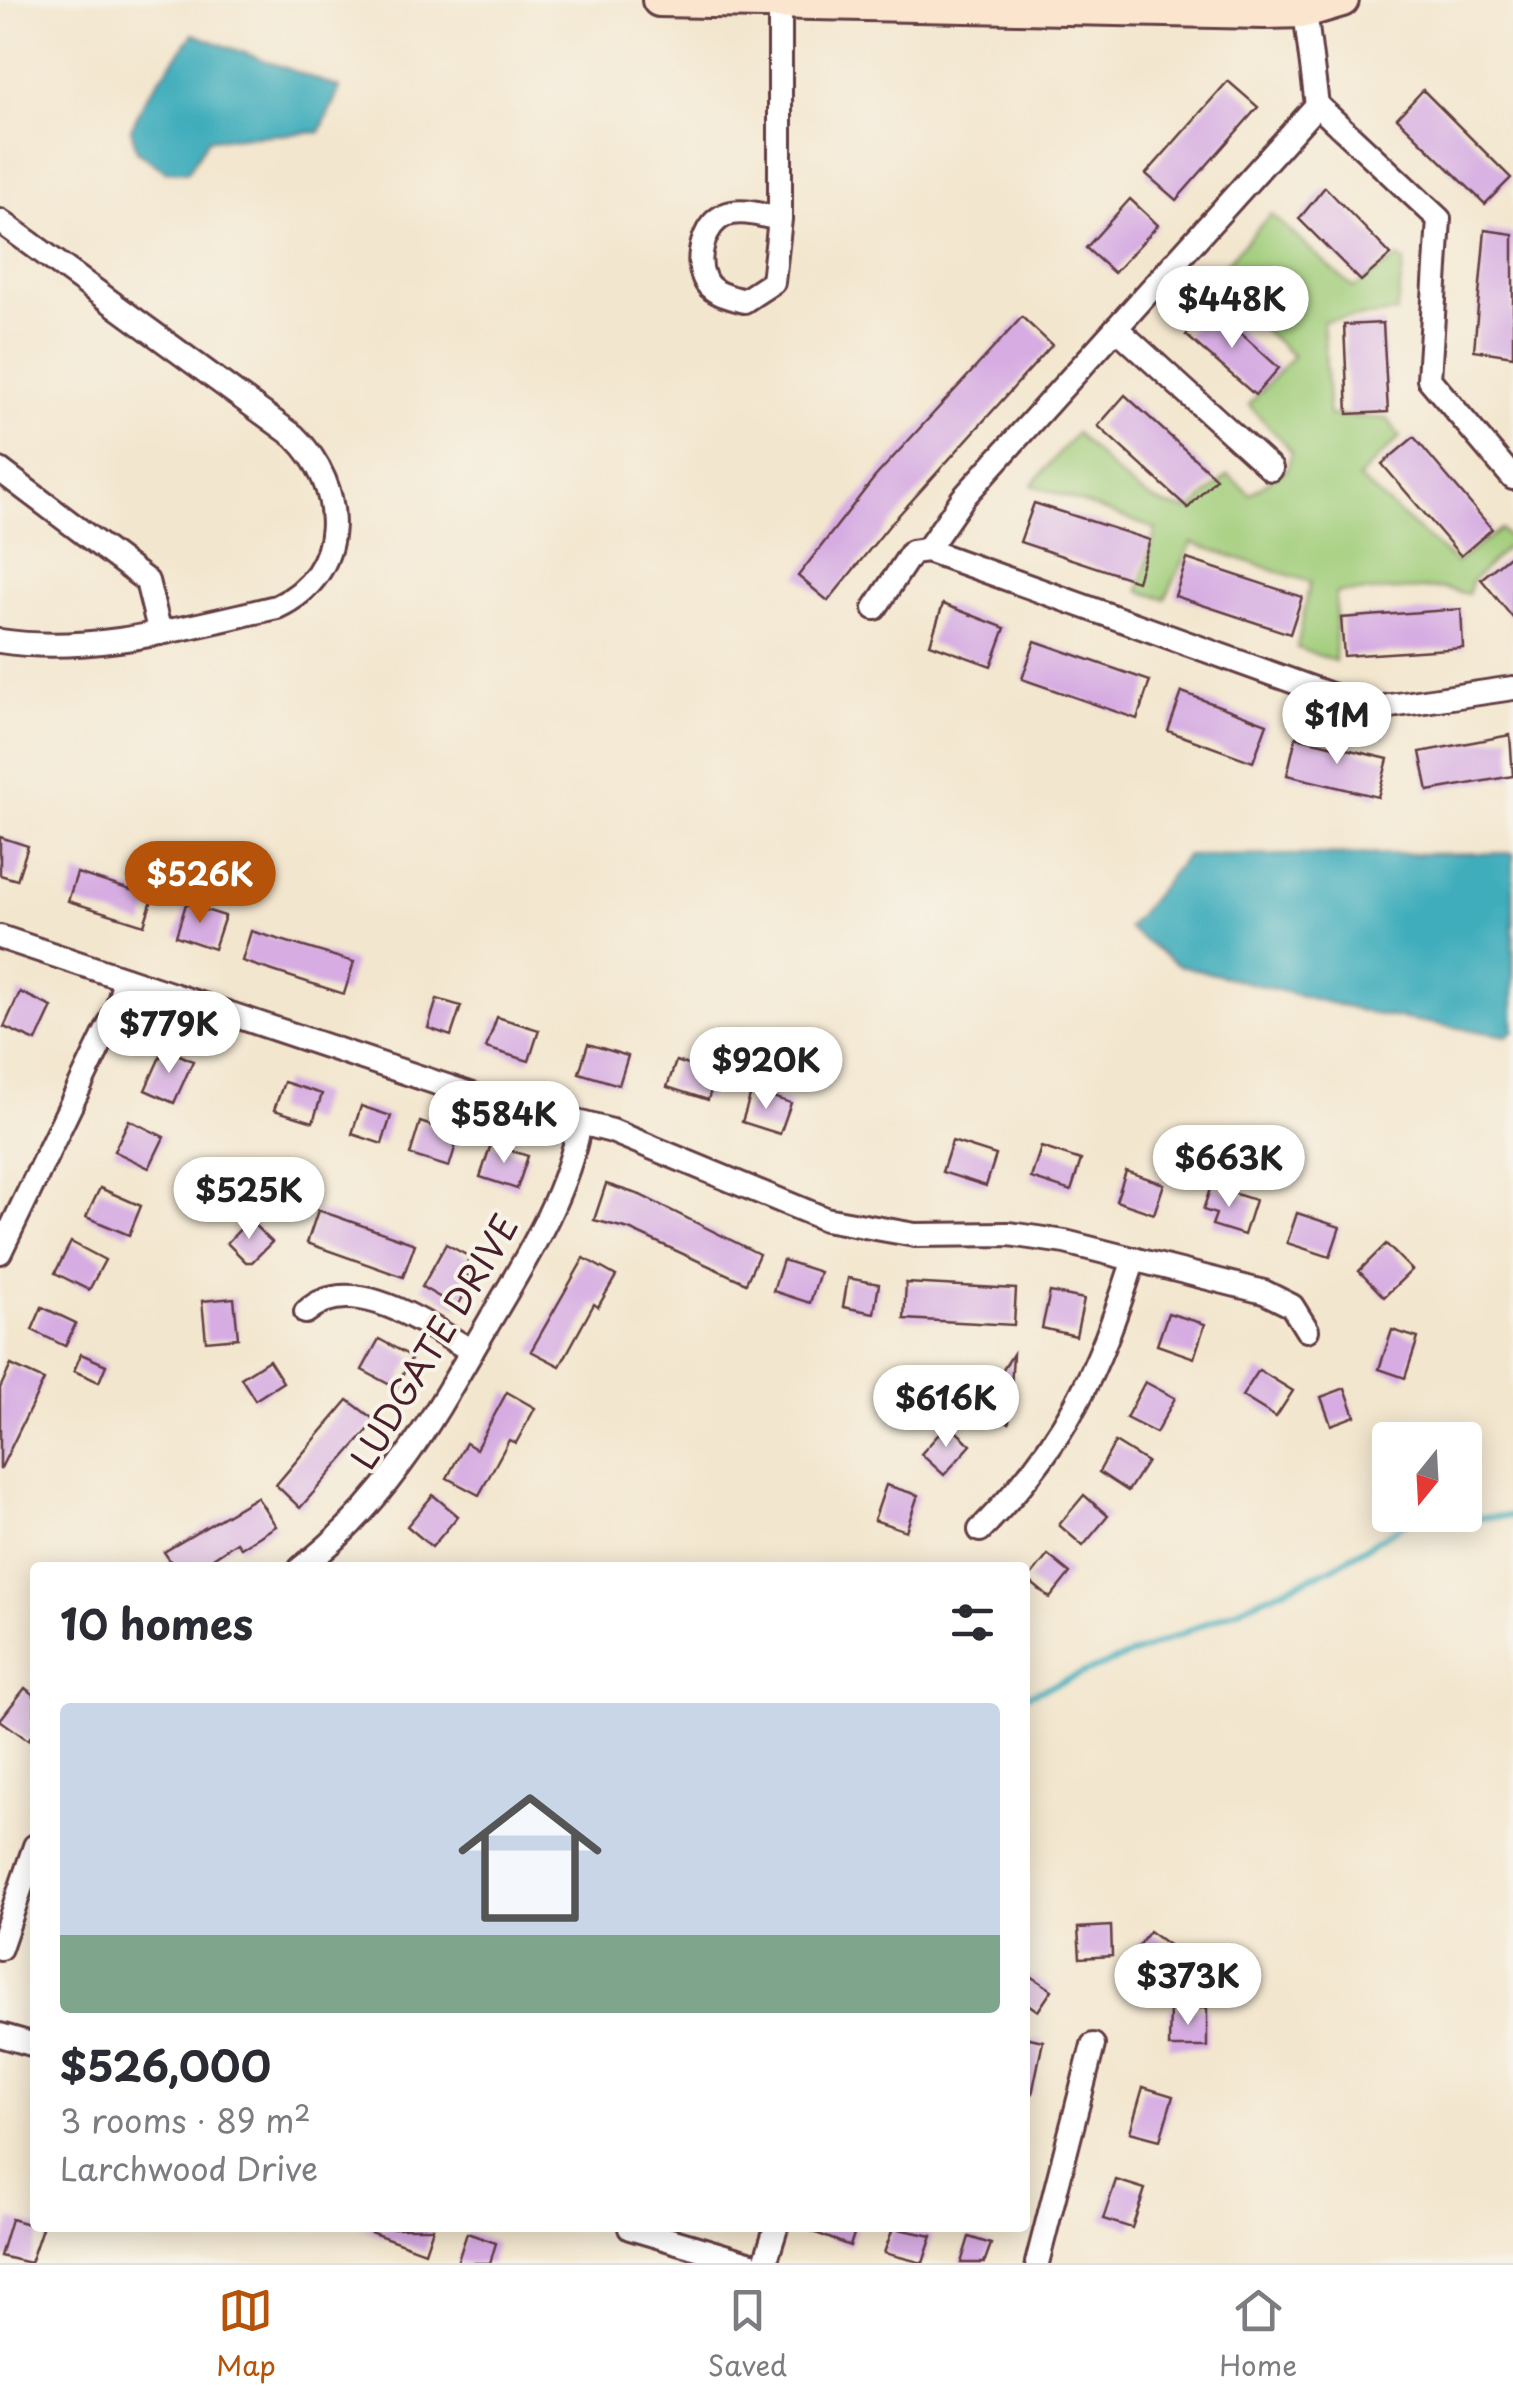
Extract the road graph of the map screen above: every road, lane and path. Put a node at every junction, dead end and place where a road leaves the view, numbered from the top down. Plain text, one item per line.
1 (659, 0) edge
2 (1342, 0) edge
3 (780, 4) junction
4 (1305, 11) junction
5 (1317, 105) junction
6 (780, 220) dead end
7 (0, 221) edge
8 (1116, 328) junction
9 (1270, 469) dead end
10 (0, 470) edge
11 (1513, 478) edge
12 (928, 550) junction
13 (875, 608) dead end
14 (160, 632) junction
15 (0, 641) edge
16 (1513, 688) edge
17 (0, 937) edge
18 (126, 979) junction
19 (580, 1122) junction
20 (0, 1252) edge
21 (1134, 1258) junction
22 (306, 1312) dead end
23 (1307, 1330) dead end
24 (472, 1351) junction
25 (980, 1530) dead end
26 (309, 1562) edge
27 (30, 1861) edge
28 (0, 1948) edge
29 (0, 2034) edge
30 (30, 2043) edge
31 (1093, 2044) dead end
32 (643, 2232) edge
33 (775, 2232) edge
34 (748, 2263) edge
35 (765, 2263) edge
36 (1036, 2263) edge

1 - 3 street
2 - 4 street
3 - 4 street
3 - 6 street
4 - 5 street
5 - 8 street
5 - 11 street
7 - 14 street
8 - 9 street
8 - 12 street
10 - 14 street
12 - 13 street
12 - 16 street
14 - 15 street
17 - 18 street
18 - 19 street
18 - 20 street
19 - 21 street
19 - 24 street, LUDGATE DRIVE
21 - 23 street
21 - 25 street
22 - 24 street
24 - 26 street, LUDGATE DRIVE
27 - 28 street
29 - 30 street
31 - 36 street
32 - 34 street
33 - 35 street

